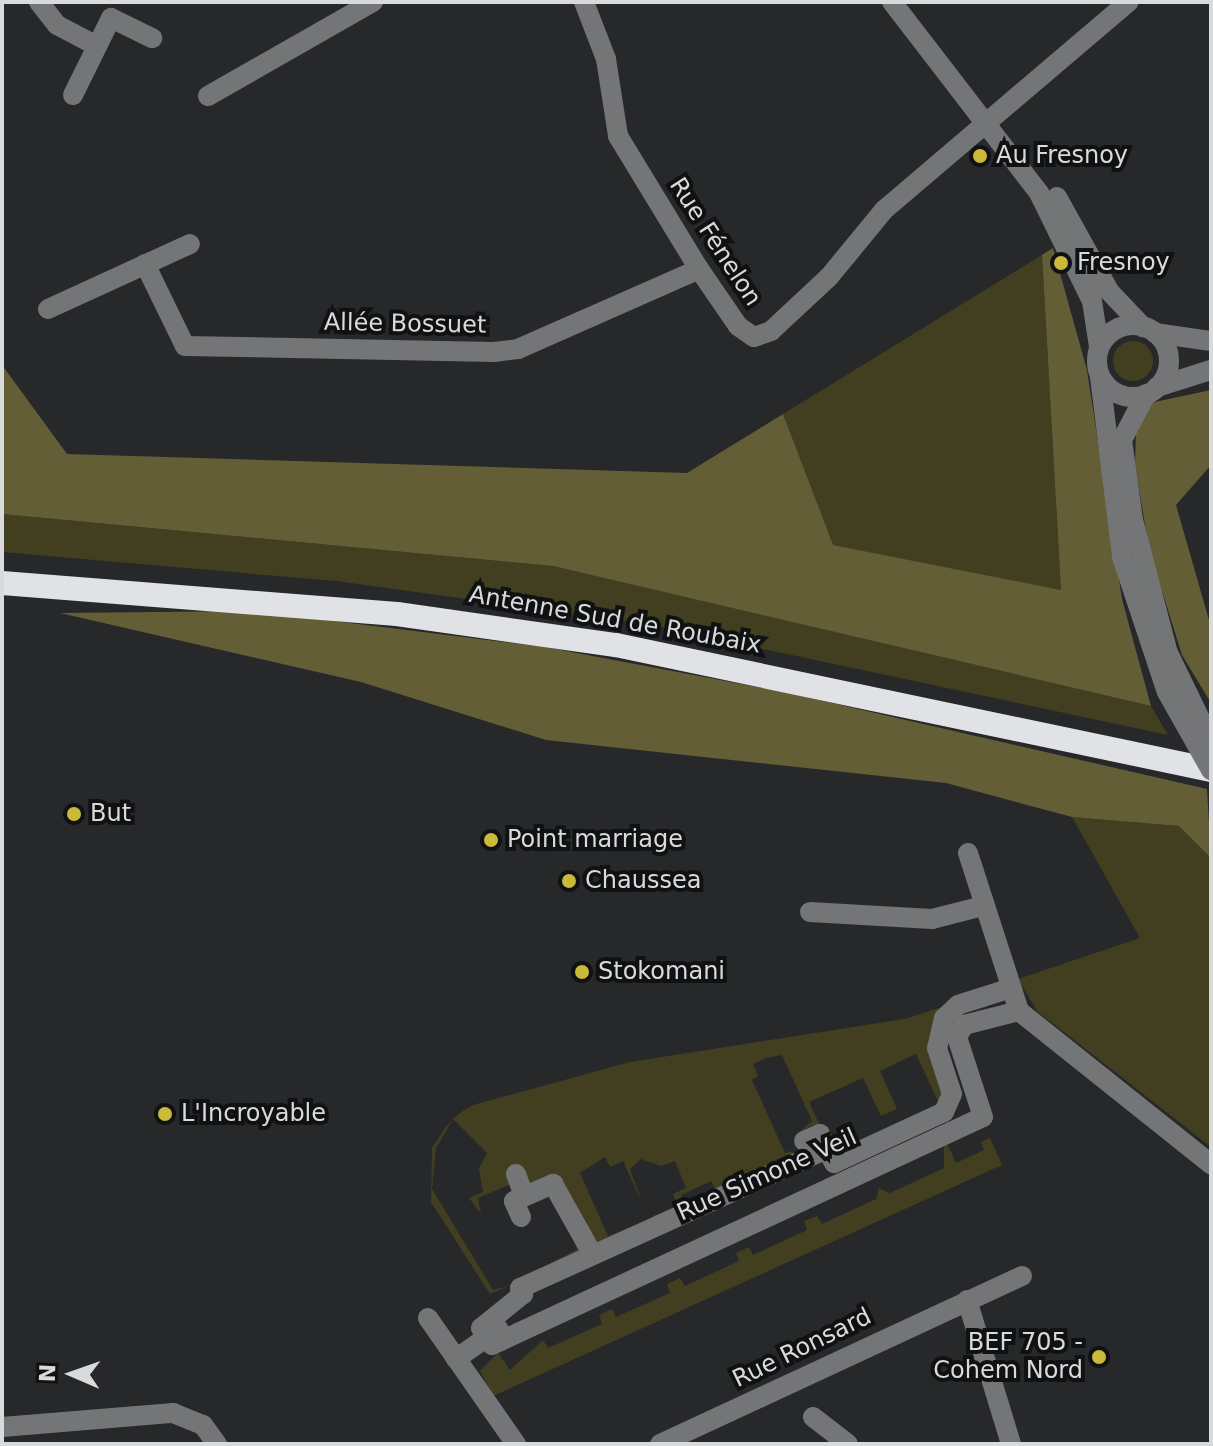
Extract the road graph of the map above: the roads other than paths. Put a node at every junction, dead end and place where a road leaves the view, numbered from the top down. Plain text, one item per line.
1 (39, 2) edge
2 (373, 2) edge
3 (584, 2) edge
4 (892, 2) edge
5 (1128, 2) edge
6 (152, 38) dead end
7 (97, 46) junction
8 (73, 95) dead end
9 (208, 96) dead end
10 (988, 121) junction
11 (190, 244) dead end
12 (145, 264) junction
13 (699, 269) junction
14 (48, 309) dead end
15 (1149, 330) junction
16 (1211, 341) edge
17 (1099, 347) junction
18 (1211, 370) edge
19 (1100, 377) junction
20 (1151, 391) junction
21 (2, 567) edge
22 (2, 583) edge
23 (1176, 692) junction
24 (1211, 741) edge
25 (1211, 755) edge
26 (1211, 770) edge
27 (968, 853) dead end
28 (983, 906) junction
29 (810, 912) dead end
30 (1013, 999) junction
31 (804, 1141) dead end
32 (827, 1149) junction
33 (1211, 1164) edge
34 (516, 1174) dead end
35 (524, 1196) junction
36 (521, 1217) dead end
37 (593, 1255) junction
38 (1022, 1276) dead end
39 (967, 1300) junction
40 (428, 1318) dead end
41 (487, 1337) junction
42 (456, 1359) junction
43 (813, 1417) dead end
44 (2, 1427) edge
45 (217, 1444) edge
46 (516, 1444) edge
47 (660, 1444) edge
48 (848, 1444) edge
49 (1011, 1444) edge

1 - 7 street
2 - 9 street
3 - 13 street, Rue Fénelon
4 - 10 street
5 - 10 street
6 - 7 street
7 - 8 street
10 - 13 street, Rue Fénelon
10 - 15 street
10 - 17 street
11 - 12 street
12 - 13 street, Allée Bossuet
12 - 14 street
15 - 16 street
15 - 17 street
15 - 20 street
17 - 19 street
18 - 20 street
19 - 20 street
19 - 23 street
20 - 23 street
21 - 25 highway, Antenne Sud de Roubaix
22 - 26 highway, Antenne Sud de Roubaix
23 - 24 street
23 - 26 street, bridge
27 - 28 street
28 - 29 street
28 - 30 street
30 - 32 street
30 - 33 street
30 - 41 street
31 - 32 street
32 - 37 street
34 - 35 street
35 - 36 street
35 - 37 street
37 - 41 street
38 - 39 street, Rue Ronsard
39 - 47 street, Rue Ronsard
39 - 49 street
40 - 42 street
41 - 42 street
42 - 46 street
43 - 48 street
44 - 45 street

